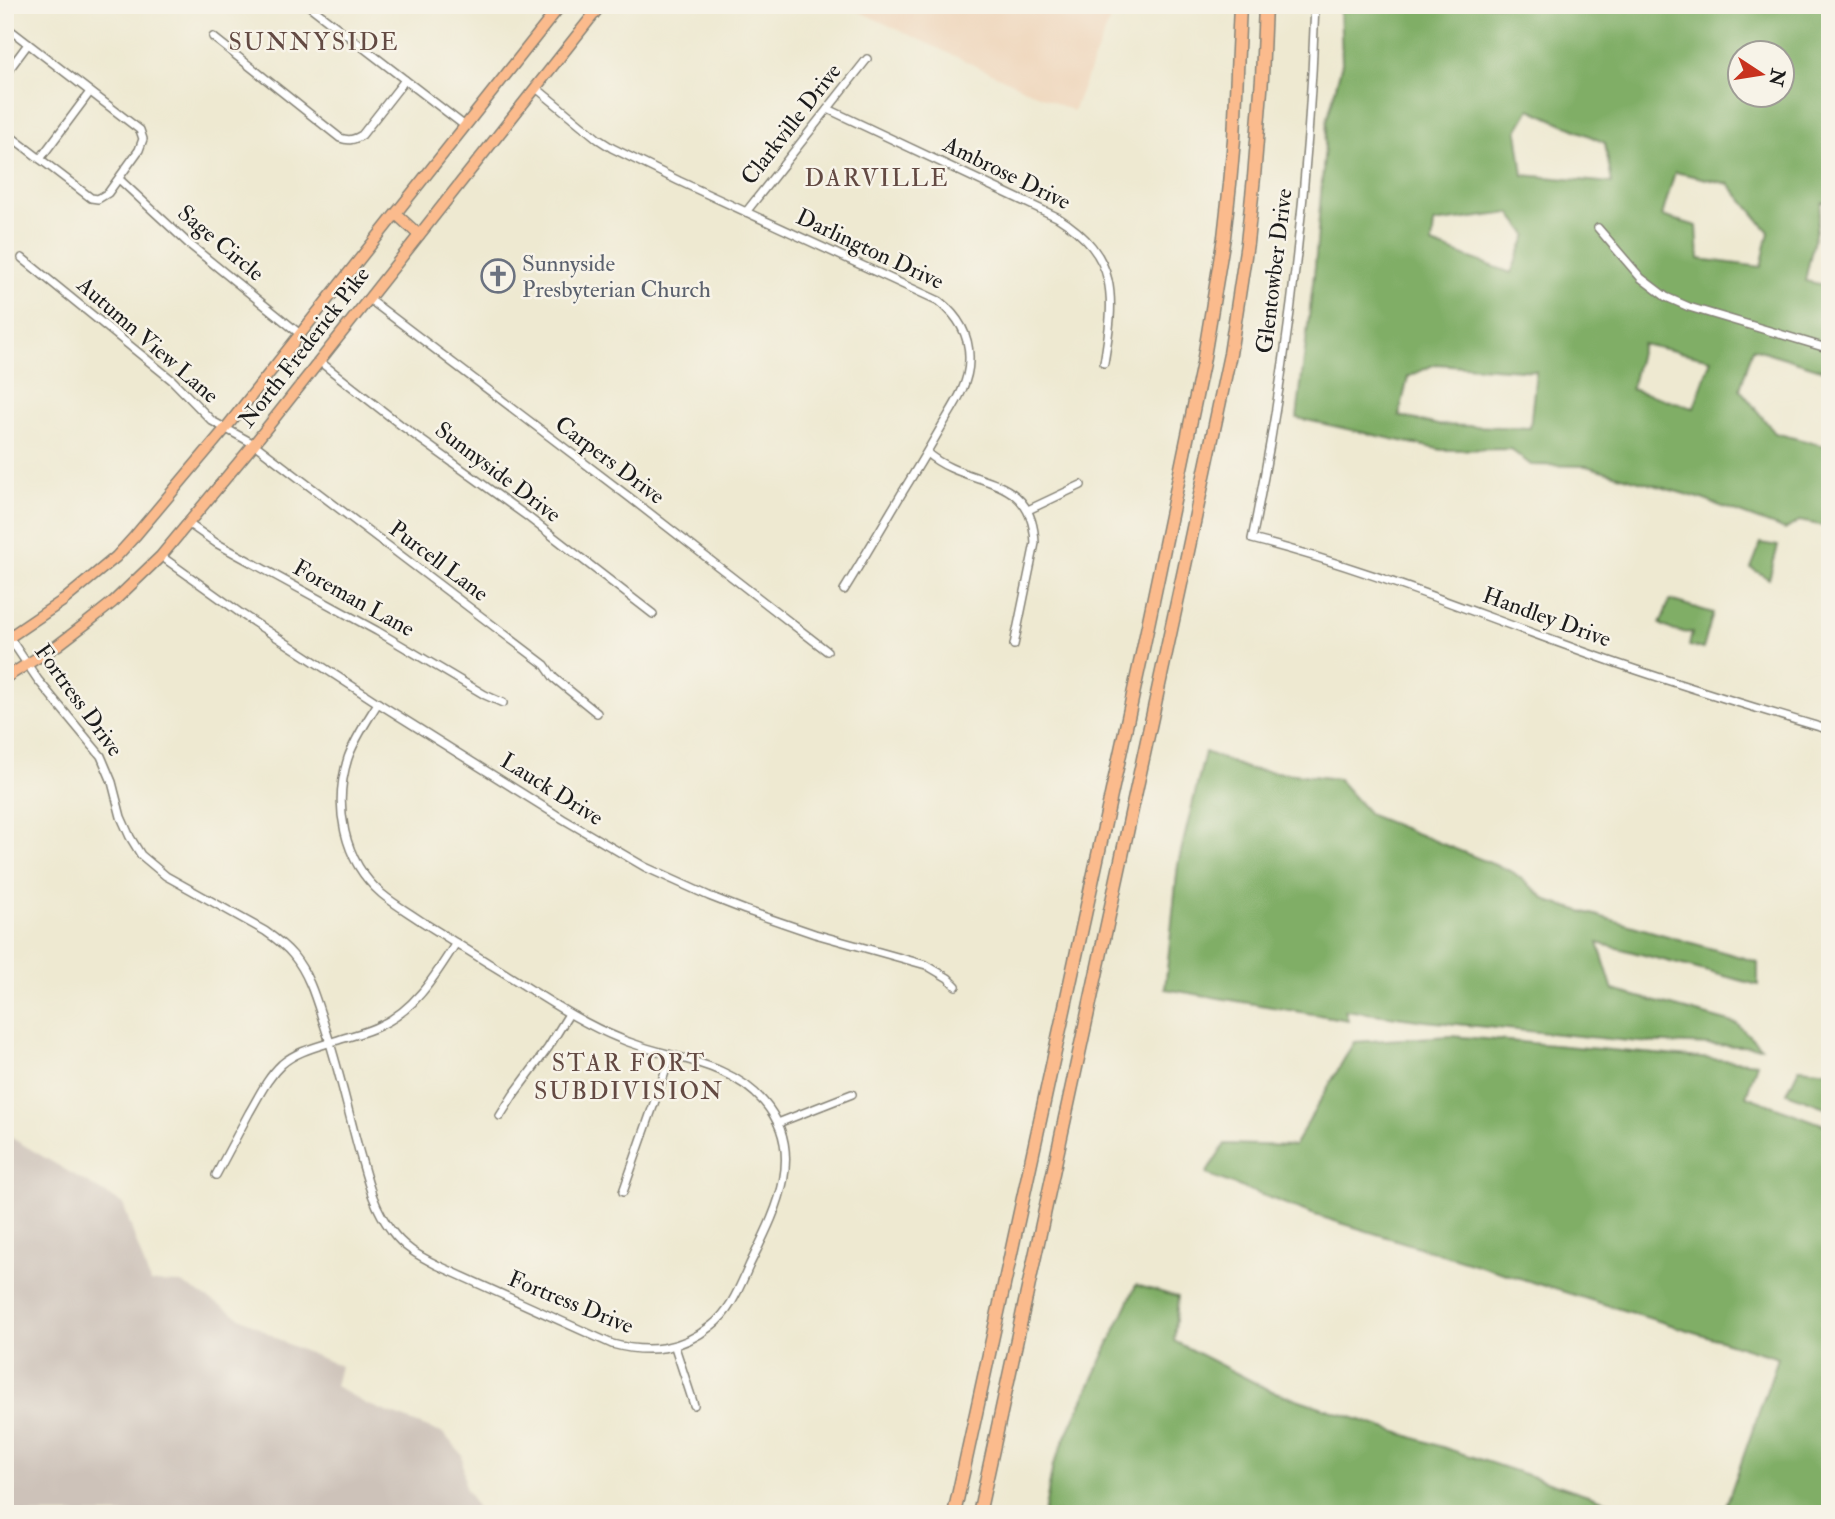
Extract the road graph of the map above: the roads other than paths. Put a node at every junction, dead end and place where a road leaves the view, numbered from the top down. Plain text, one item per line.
1 (308, 5) edge
2 (561, 5) edge
3 (601, 5) edge
4 (1240, 5) edge
5 (1265, 5) edge
6 (1315, 5) edge
7 (5, 26) edge
8 (214, 37) dead end
9 (29, 44) junction
10 (867, 59) dead end
11 (5, 75) edge
12 (405, 80) junction
13 (535, 88) junction
14 (90, 92) junction
15 (828, 108) junction
16 (465, 126) junction
17 (5, 132) edge
18 (40, 159) junction
19 (119, 179) junction
20 (746, 212) junction
21 (396, 214) junction
22 (1598, 228) dead end
23 (419, 235) junction
24 (22, 258) dead end
25 (369, 299) junction
26 (300, 334) junction
27 (1830, 349) edge
28 (319, 361) junction
29 (1104, 363) dead end
30 (225, 429) junction
31 (254, 444) junction
32 (927, 453) junction
33 (1081, 485) dead end
34 (1028, 510) junction
35 (189, 524) junction
36 (1252, 539) joint
37 (160, 556) junction
38 (844, 590) dead end
39 (653, 614) dead end
40 (7, 637) edge
41 (1014, 645) dead end
42 (827, 651) dead end
43 (29, 665) junction
44 (5, 678) edge
45 (378, 703) junction
46 (503, 703) dead end
47 (597, 713) dead end
48 (1830, 730) edge
49 (456, 943) junction
50 (956, 986) dead end
51 (569, 1014) junction
52 (330, 1043) junction
53 (671, 1055) junction
54 (852, 1094) dead end
55 (500, 1116) dead end
56 (778, 1123) junction
57 (216, 1175) dead end
58 (623, 1192) dead end
59 (674, 1347) junction
60 (694, 1405) dead end
61 (954, 1514) edge
62 (979, 1514) edge

1 - 12 street
2 - 16 main road, North Frederick Pike
3 - 13 main road, North Frederick Pike
4 - 61 highway
5 - 62 highway
6 - 36 street, Glentowber Drive
7 - 9 street
8 - 12 street
9 - 11 street
9 - 14 street
10 - 15 street, Clarkville Drive
12 - 16 street
13 - 20 street, Darlington Drive
13 - 23 main road, North Frederick Pike
14 - 18 street
14 - 19 street
15 - 20 street, Clarkville Drive
15 - 29 street, Ambrose Drive
16 - 21 main road, North Frederick Pike
17 - 18 street
18 - 19 street
19 - 26 street, Sage Circle
20 - 32 street, Darlington Drive
21 - 23 main road
21 - 26 main road, North Frederick Pike
22 - 27 street
23 - 25 main road, North Frederick Pike
24 - 30 street, Autumn View Lane
25 - 28 main road, North Frederick Pike
25 - 42 street, Carpers Drive
26 - 30 main road, North Frederick Pike
28 - 31 main road, North Frederick Pike
28 - 39 street, Sunnyside Drive
30 - 31 street, Autumn View Lane
30 - 40 main road, North Frederick Pike
31 - 35 main road, North Frederick Pike
31 - 47 street, Purcell Lane
32 - 34 street
32 - 38 street, Darlington Drive
33 - 34 street
34 - 41 street
35 - 37 main road, North Frederick Pike
35 - 46 street, Foreman Lane
36 - 48 street, Handley Drive
37 - 43 main road, North Frederick Pike
37 - 45 street, Lauck Drive
40 - 43 street, Fortress Drive
43 - 44 main road, North Frederick Pike
43 - 52 street, Fortress Drive
45 - 49 street, Fortress Drive
45 - 50 street, Lauck Drive
49 - 51 street, Fortress Drive
49 - 52 street
51 - 53 street, Fortress Drive
51 - 55 street
52 - 57 street
52 - 59 street, Fortress Drive
53 - 56 street, Fortress Drive
53 - 58 street
54 - 56 street
56 - 59 street, Fortress Drive
59 - 60 street

